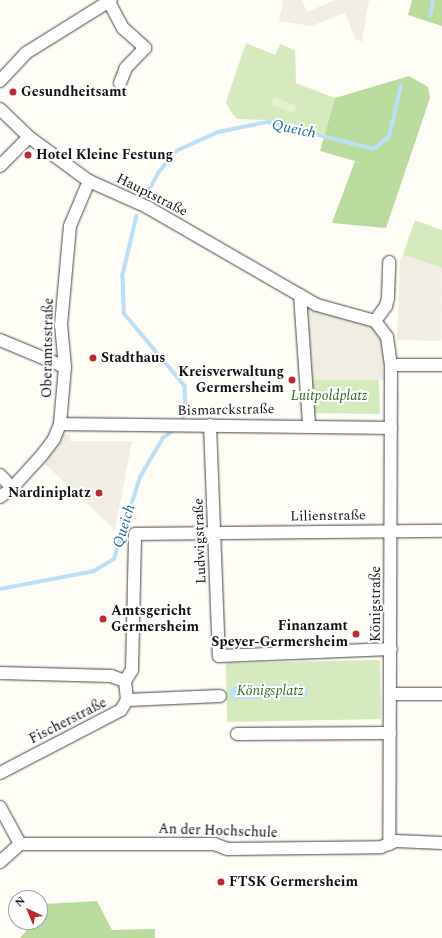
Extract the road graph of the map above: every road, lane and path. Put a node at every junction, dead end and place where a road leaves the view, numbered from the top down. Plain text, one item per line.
1 (110, 1) edge
2 (0, 81) edge
3 (120, 83) dead end
4 (0, 108) edge
5 (29, 137) junction
6 (0, 166) edge
7 (89, 181) junction
8 (389, 262) dead end
9 (300, 295) junction
10 (375, 321) junction
11 (0, 340) edge
12 (391, 365) junction
13 (442, 365) edge
14 (65, 367) junction
15 (60, 424) junction
16 (210, 425) junction
17 (308, 425) junction
18 (391, 428) junction
19 (0, 475) edge
20 (12, 488) junction
21 (0, 497) edge
22 (391, 530) junction
23 (442, 531) edge
24 (215, 532) junction
25 (391, 649) junction
26 (0, 673) edge
27 (125, 681) junction
28 (391, 694) junction
29 (442, 694) edge
30 (220, 696) dead end
31 (127, 700) junction
32 (237, 734) dead end
33 (390, 734) junction
34 (0, 773) edge
35 (0, 807) edge
36 (442, 842) edge
37 (20, 844) junction
38 (389, 844) junction
39 (0, 862) edge

1 - 2 street
1 - 3 street
4 - 5 street, Hauptstraße
5 - 6 street
5 - 7 street, Hauptstraße
7 - 9 street, Hauptstraße
7 - 14 street, Oberamtsstraße
8 - 10 street
9 - 10 street
9 - 17 street
10 - 12 street
11 - 14 street
12 - 13 street
12 - 18 street, Königstraße
14 - 15 street, Oberamtsstraße
15 - 16 street, Bismarckstraße
15 - 20 street, Oberamtsstraße
16 - 17 street, Bismarckstraße
16 - 24 street, Ludwigstraße
17 - 18 street, Bismarckstraße
18 - 22 street, Königstraße
19 - 20 street
20 - 21 street, Oberamtsstraße
22 - 23 street, Lilienstraße
22 - 24 street, Lilienstraße
22 - 25 street, Königstraße
24 - 25 street, Ludwigstraße
24 - 27 street, Lilienstraße
25 - 28 street, Königstraße
26 - 27 street
27 - 31 street
28 - 29 street
28 - 33 street, Königstraße
30 - 31 street, Fischerstraße
31 - 34 street, Fischerstraße
32 - 33 street
33 - 38 street, Königstraße
35 - 37 street
36 - 38 street, An der Hochschule
37 - 38 street, An der Hochschule
37 - 39 street

